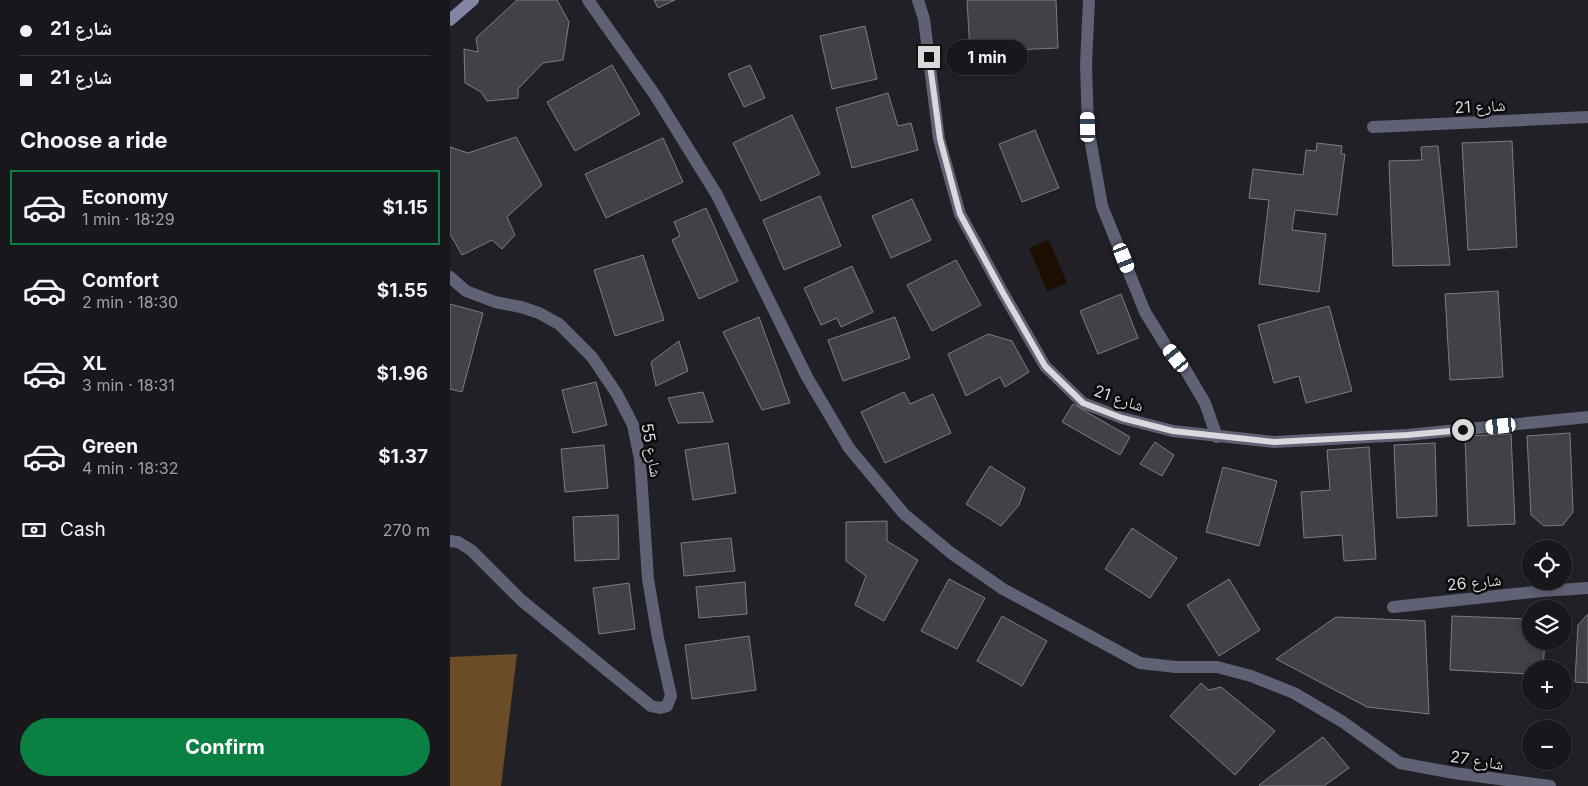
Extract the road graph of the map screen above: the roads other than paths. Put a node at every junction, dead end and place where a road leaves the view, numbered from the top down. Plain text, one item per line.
1 (473, 0) edge
2 (588, 0) edge
3 (918, 0) edge
4 (1089, 0) edge
5 (450, 20) edge
6 (1588, 117) edge
7 (1373, 127) dead end
8 (450, 277) edge
9 (1588, 417) edge
10 (1217, 437) junction
11 (450, 541) edge
12 (1588, 588) edge
13 (1393, 607) dead end
14 (1550, 786) edge

1 - 5 street
2 - 14 street, شارع 27
3 - 10 street, شارع 21
4 - 10 street
6 - 7 street, شارع 21
8 - 11 street, شارع 55
9 - 10 street, شارع 21
12 - 13 street, شارع 26

